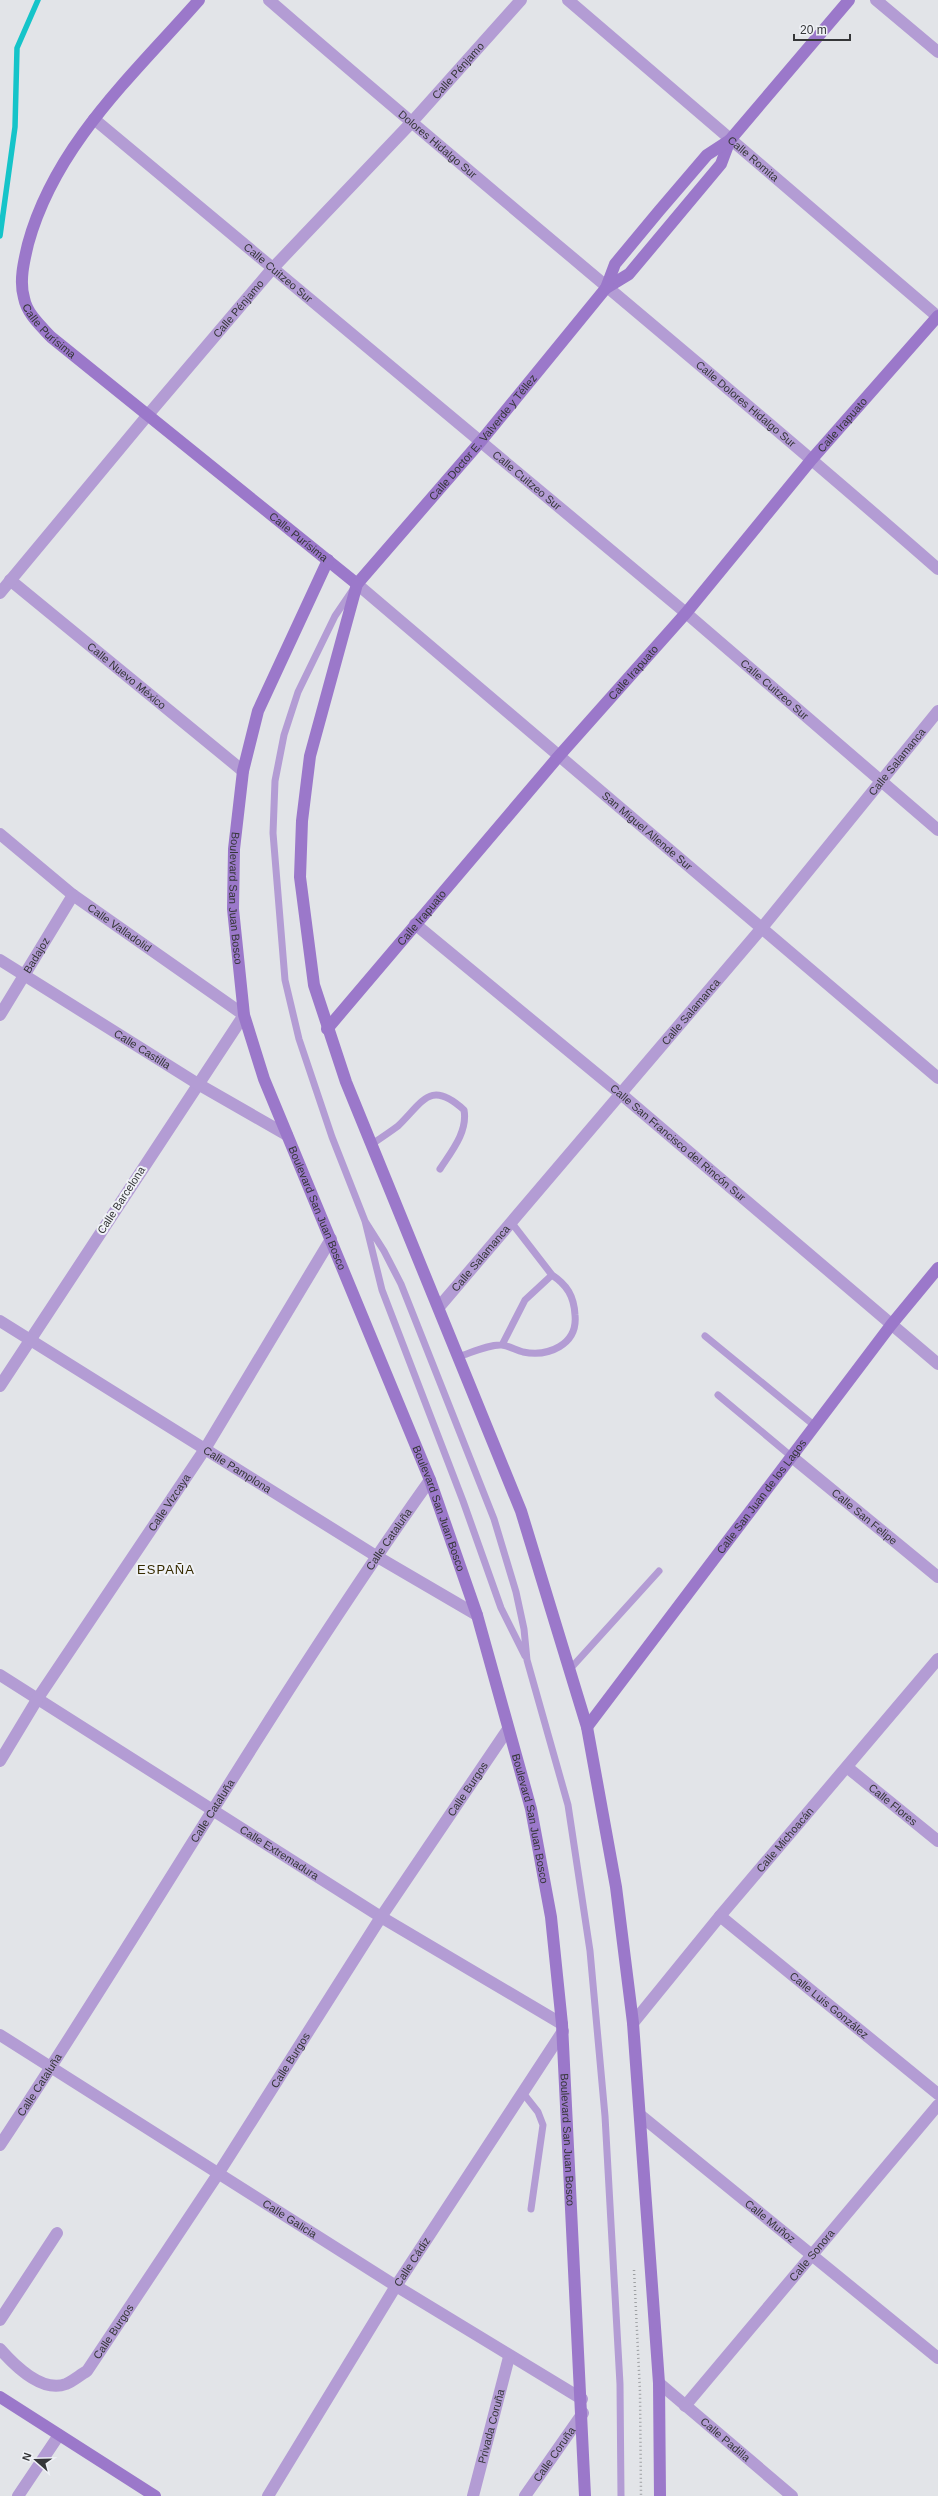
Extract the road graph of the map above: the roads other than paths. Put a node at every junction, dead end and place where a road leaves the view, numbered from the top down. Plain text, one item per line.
1 (199, 0) edge
2 (269, 0) edge
3 (521, 0) edge
4 (568, 0) edge
5 (849, 0) edge
6 (876, 0) edge
7 (938, 52) edge
8 (94, 119) junction
9 (411, 123) junction
10 (730, 140) junction
11 (272, 269) junction
12 (606, 288) junction
13 (938, 316) edge
14 (147, 416) junction
15 (481, 441) junction
16 (812, 459) junction
17 (328, 560) junction
18 (938, 569) edge
19 (10, 580) junction
20 (357, 584) junction
21 (0, 593) edge
22 (686, 613) junction
23 (938, 712) edge
24 (558, 758) junction
25 (243, 771) junction
26 (880, 781) junction
27 (938, 830) edge
28 (0, 834) edge
29 (73, 896) junction
30 (415, 924) junction
31 (761, 929) junction
32 (0, 960) edge
33 (25, 977) junction
34 (0, 1015) edge
35 (244, 1015) junction
36 (327, 1029) junction
37 (938, 1078) edge
38 (198, 1084) junction
39 (621, 1094) junction
40 (287, 1135) junction
41 (372, 1144) junction
42 (440, 1169) dead end
43 (365, 1221) junction
44 (511, 1222) junction
45 (332, 1239) junction
46 (938, 1268) edge
47 (552, 1275) junction
48 (439, 1307) junction
49 (0, 1321) edge
50 (891, 1325) junction
51 (705, 1336) dead end
52 (29, 1340) junction
53 (502, 1345) junction
54 (458, 1357) junction
55 (938, 1364) edge
56 (0, 1386) edge
57 (718, 1395) dead end
58 (815, 1426) junction
59 (205, 1449) junction
60 (792, 1457) junction
61 (430, 1480) junction
62 (376, 1556) junction
63 (659, 1571) dead end
64 (938, 1577) edge
65 (477, 1615) junction
66 (938, 1659) edge
67 (527, 1660) junction
68 (571, 1668) junction
69 (0, 1675) edge
70 (38, 1698) junction
71 (587, 1727) junction
72 (508, 1729) junction
73 (0, 1761) edge
74 (848, 1768) junction
75 (212, 1809) junction
76 (938, 1841) edge
77 (720, 1916) junction
78 (381, 1917) junction
79 (634, 2023) junction
80 (563, 2028) junction
81 (0, 2034) edge
82 (51, 2067) junction
83 (523, 2093) junction
84 (938, 2094) edge
85 (938, 2105) edge
86 (640, 2115) junction
87 (0, 2145) edge
88 (218, 2174) junction
89 (531, 2209) dead end
90 (57, 2233) dead end
91 (813, 2255) junction
92 (396, 2286) junction
93 (0, 2320) edge
94 (0, 2349) edge
95 (509, 2356) junction
96 (938, 2358) edge
97 (659, 2383) junction
98 (0, 2397) edge
99 (582, 2399) junction
100 (685, 2406) junction
101 (583, 2412) junction
102 (59, 2435) junction
103 (18, 2496) edge
104 (155, 2496) edge
105 (268, 2496) edge
106 (473, 2496) edge
107 (525, 2496) edge
108 (585, 2496) edge
109 (621, 2496) edge
110 (660, 2496) edge
111 (792, 2496) edge

1 - 8 street, Calle Purísima
2 - 9 street, Dolores Hidalgo Sur
3 - 9 street, Calle Pénjamo
4 - 10 street, Calle Romita
5 - 10 street, Calle Doctor E. Valverde y Téllez
6 - 7 street
8 - 11 street, Calle Cuitzeo Sur
8 - 14 street, Calle Purísima
9 - 11 street, Calle Pénjamo
9 - 12 street, Dolores Hidalgo Sur
10 - 12 street, Calle Doctor E. Valverde y Téllez
10 - 12 street, Calle Doctor E. Valverde y Téllez
10 - 13 street, Calle Romita
11 - 14 street, Calle Pénjamo
11 - 15 street, Calle Cuitzeo Sur
12 - 15 street, Calle Doctor E. Valverde y Téllez
12 - 16 street, Calle Dolores Hidalgo Sur
13 - 16 street, Calle Irapuato
14 - 17 street, Calle Purísima
14 - 19 street, Calle Pénjamo
15 - 20 street, Calle Doctor E. Valverde y Téllez
15 - 22 street, Calle Cuitzeo Sur
16 - 18 street, Calle Dolores Hidalgo Sur
16 - 22 street, Calle Irapuato
17 - 20 street, Calle Purísima
17 - 25 street, Boulevard San Juan Bosco
19 - 21 street, Calle Pénjamo
19 - 25 street, Calle Nuevo México
20 - 24 street, San Miguel Allende Sur
20 - 36 street
20 - 43 lane
22 - 24 street, Calle Irapuato
22 - 26 street, Calle Cuitzeo Sur
23 - 26 street, Calle Salamanca
24 - 30 street, Calle Irapuato
24 - 31 street, San Miguel Allende Sur
25 - 35 street, Boulevard San Juan Bosco
26 - 27 street, Calle Cuitzeo Sur
26 - 31 street, Calle Salamanca
28 - 29 street, Calle Valladolid
29 - 33 street, Badajoz
29 - 35 street, Calle Valladolid
30 - 36 street, Calle Irapuato
30 - 39 street, Calle San Francisco del Rincón Sur
31 - 37 street, San Miguel Allende Sur
31 - 39 street, Calle Salamanca
32 - 33 street, Calle Castilla
33 - 34 street, Badajoz
33 - 38 street, Calle Castilla
35 - 38 street, Calle Barcelona
35 - 40 street, Boulevard San Juan Bosco
36 - 41 street
38 - 40 street, Calle Castilla
38 - 52 street, Calle Barcelona
39 - 44 street, Calle Salamanca
39 - 50 street, Calle San Francisco del Rincón Sur
40 - 45 street, Boulevard San Juan Bosco
41 - 42 lane
41 - 48 street
43 - 67 lane
43 - 67 lane
44 - 47 lane
44 - 48 street, Calle Salamanca
45 - 59 street, Calle Vizcaya
45 - 61 street, Boulevard San Juan Bosco
46 - 50 street, Calle San Juan de los Lagos
47 - 53 lane
47 - 53 lane
48 - 54 street
49 - 52 street, Calle Pamplona
50 - 55 street, Calle San Francisco del Rincón Sur
50 - 58 street, Calle San Juan de los Lagos
51 - 58 lane
52 - 56 street, Calle Barcelona
52 - 59 street, Calle Pamplona
53 - 54 lane
54 - 68 street
57 - 60 lane
58 - 60 street, Calle San Juan de los Lagos
59 - 62 street, Calle Pamplona
59 - 70 street, Calle Vizcaya
60 - 64 street, Calle San Felipe
60 - 71 street, Calle San Juan de los Lagos
61 - 62 street, Calle Cataluña
61 - 65 street, Boulevard San Juan Bosco
62 - 65 street, Calle Pamplona
62 - 75 street, Calle Cataluña
63 - 68 lane
65 - 72 street, Boulevard San Juan Bosco
66 - 74 street, Calle Michoacán
67 - 109 lane
68 - 71 street
69 - 70 street, Calle Extremadura
70 - 73 street, Calle Vizcaya
70 - 75 street, Calle Extremadura
71 - 79 street
72 - 78 street, Calle Burgos
72 - 80 street, Boulevard San Juan Bosco
74 - 76 street, Calle Flores
74 - 77 street, Calle Michoacán
75 - 78 street, Calle Extremadura
75 - 82 street, Calle Cataluña
77 - 79 street, Calle Michoacán
77 - 84 street, Calle Luis González
78 - 80 street, Calle Extremadura
78 - 88 street, Calle Burgos
79 - 86 street
80 - 83 street, Calle Cádiz
80 - 99 street, Boulevard San Juan Bosco
81 - 82 street, Calle Galicia
82 - 87 street, Calle Cataluña
82 - 88 street, Calle Galicia
83 - 89 lane
83 - 92 street, Calle Cádiz
85 - 91 street, Calle Sonora
86 - 91 street, Calle Muñoz
86 - 97 street
88 - 92 street, Calle Galicia
88 - 94 street, Calle Burgos
90 - 93 street
91 - 96 street, Calle Muñoz
91 - 100 street, Calle Sonora
92 - 95 street, Calle Galicia
92 - 105 street, Calle Cádiz
95 - 99 street, Calle Galicia
95 - 106 street, Privada Coruña
97 - 100 street, Calle Padilla
97 - 110 street
98 - 102 street
99 - 101 street, Boulevard San Juan Bosco
100 - 111 street, Calle Padilla
101 - 107 street, Calle Coruña
101 - 108 street, Boulevard San Juan Bosco
102 - 103 street
102 - 104 street

